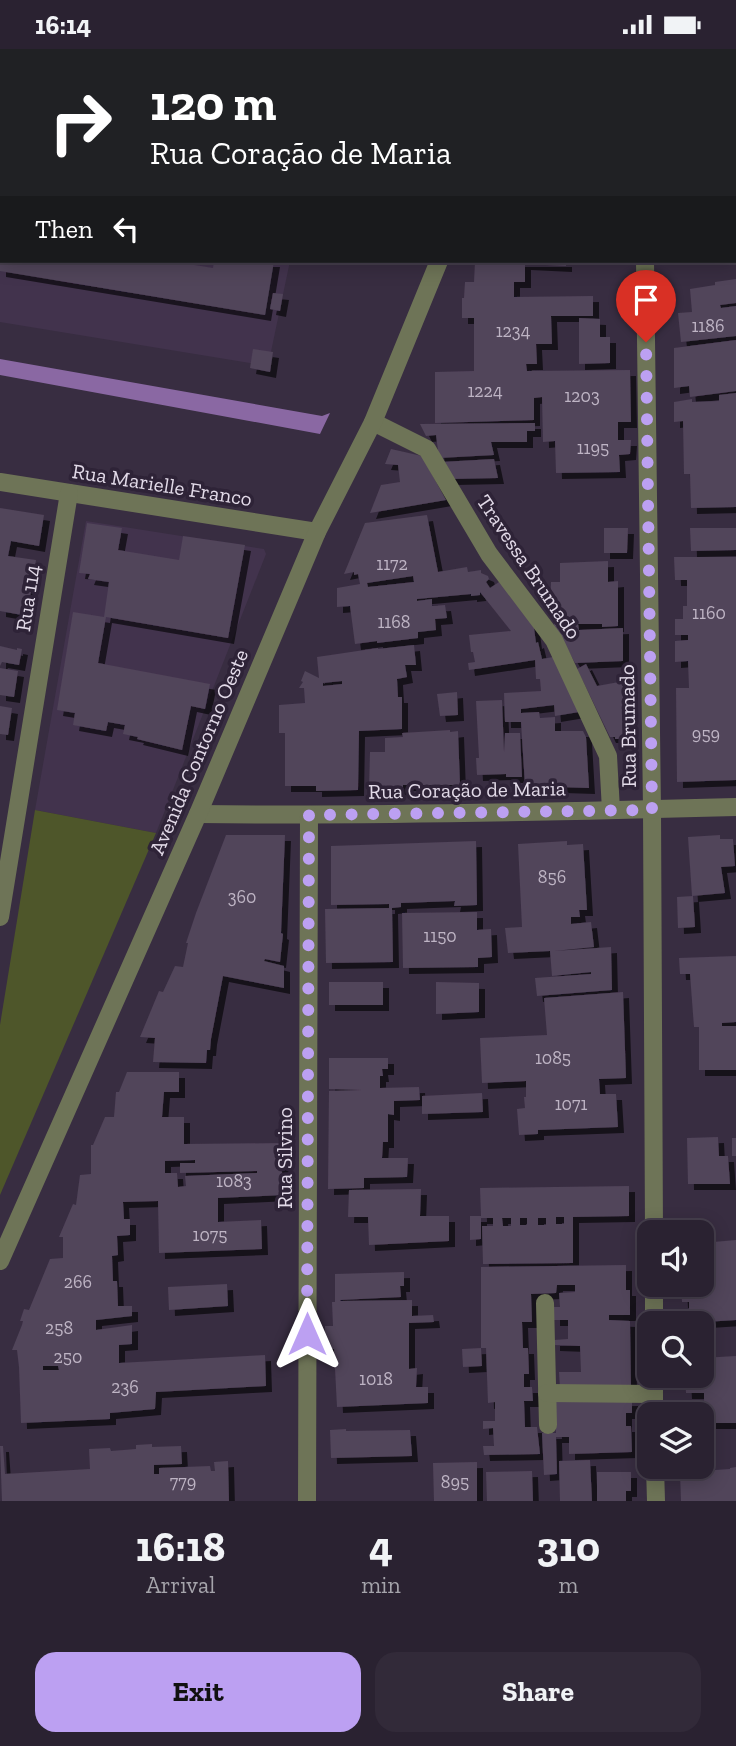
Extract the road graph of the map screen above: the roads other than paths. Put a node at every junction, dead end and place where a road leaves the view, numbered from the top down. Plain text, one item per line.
1 (438, 263) edge
2 (645, 263) edge
3 (373, 422) junction
4 (0, 481) edge
5 (69, 493) junction
6 (317, 532) junction
7 (736, 807) edge
8 (611, 810) junction
9 (652, 810) junction
10 (198, 814) junction
11 (309, 815) junction
12 (0, 917) edge
13 (654, 1220) edge
14 (0, 1261) edge
15 (545, 1303) dead end
16 (637, 1386) edge
17 (547, 1393) junction
18 (548, 1425) dead end
19 (655, 1479) edge
20 (306, 1501) edge
21 (656, 1501) edge

1 - 3 street, Avenida Contorno Oeste
2 - 9 street, Rua Brumado
3 - 6 street, Avenida Contorno Oeste
3 - 8 street, Travessa Brumado
4 - 5 street, Rua Marielle Franco
5 - 6 street, Rua Marielle Franco
5 - 12 street, Rua 114
6 - 10 street, Avenida Contorno Oeste
7 - 9 street, Rua Coração de Maria
8 - 9 street, Rua Coração de Maria
8 - 11 street, Rua Coração de Maria
9 - 13 street, Rua Brumado
10 - 11 street, Rua Coração de Maria
10 - 14 street, Avenida Contorno Oeste
11 - 20 street, Rua Silvino
15 - 17 street
16 - 17 street
17 - 18 street
19 - 21 street

